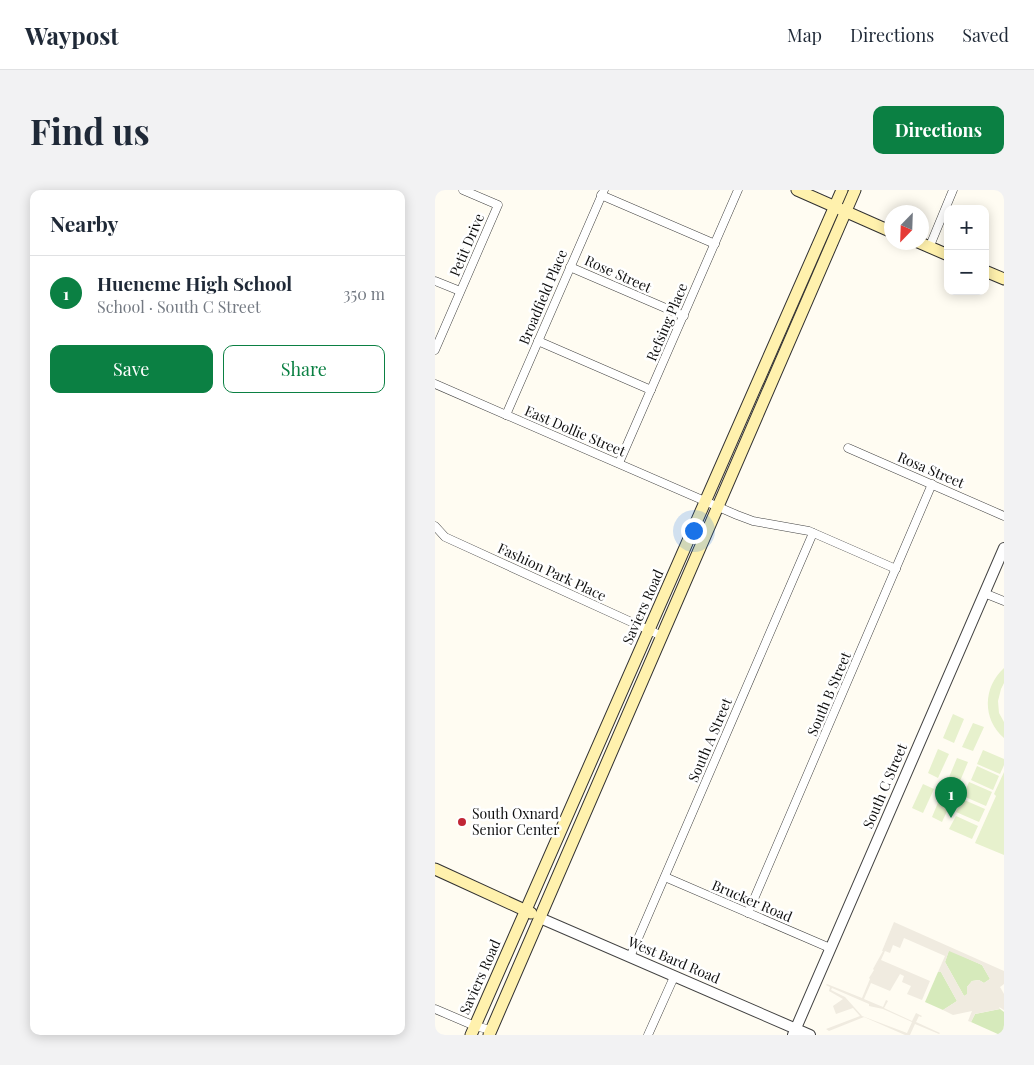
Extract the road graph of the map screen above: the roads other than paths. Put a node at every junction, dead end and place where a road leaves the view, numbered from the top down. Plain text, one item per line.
1 (463, 190) edge
2 (738, 190) edge
3 (797, 190) edge
4 (841, 190) edge
5 (855, 190) edge
6 (953, 190) edge
7 (602, 192) edge
8 (834, 207) junction
9 (846, 212) junction
10 (884, 229) edge
11 (715, 244) junction
12 (929, 248) joint
13 (944, 254) edge
14 (570, 266) junction
15 (989, 273) edge
16 (1004, 279) edge
17 (435, 280) edge
18 (460, 291) junction
19 (683, 316) junction
20 (538, 341) junction
21 (435, 350) edge
22 (435, 384) edge
23 (651, 390) junction
24 (506, 414) junction
25 (848, 448) dead end
26 (619, 463) junction
27 (932, 484) junction
28 (705, 501) junction
29 (718, 507) junction
30 (1004, 516) edge
31 (435, 526) edge
32 (813, 532) junction
33 (1004, 548) edge
34 (896, 569) junction
35 (984, 593) junction
36 (1004, 601) edge
37 (649, 630) junction
38 (662, 636) junction
39 (435, 869) edge
40 (665, 877) junction
41 (526, 911) junction
42 (748, 913) junction
43 (539, 918) junction
44 (830, 948) junction
45 (630, 958) junction
46 (674, 977) junction
47 (435, 1010) edge
48 (473, 1031) edge
49 (795, 1032) edge
50 (490, 1033) edge
51 (648, 1035) edge
52 (810, 1035) edge

1 - 18 street, Petit Drive
2 - 11 street, Refsing Place
3 - 8 main road
4 - 8 main road, Saviers Road
5 - 9 main road, Saviers Road
6 - 12 street
7 - 11 street
7 - 14 street, Broadfield Place
8 - 9 main road
8 - 28 main road, Saviers Road
9 - 10 main road
9 - 29 main road, Saviers Road
11 - 19 street, Refsing Place
12 - 13 main road
14 - 19 street, Rose Street
14 - 20 street, Broadfield Place
15 - 16 main road
17 - 18 street
18 - 21 street, Petit Drive
19 - 23 street, Refsing Place
20 - 23 street
20 - 24 street, Broadfield Place
22 - 24 street, East Dollie Street
23 - 26 street, Refsing Place
24 - 26 street, East Dollie Street
25 - 27 street, Rosa Street
26 - 28 street, East Dollie Street
27 - 30 street, Rosa Street
27 - 34 street, South B Street
28 - 29 street, East Dollie Street
28 - 37 main road, Saviers Road
29 - 32 street, East Dollie Street
29 - 38 main road, Saviers Road
31 - 37 street, Fashion Park Place
32 - 34 street, East Dollie Street
32 - 40 street, South A Street
33 - 35 street, South C Street
34 - 42 street, South B Street
35 - 36 street
35 - 44 street, South C Street
37 - 38 street, Fashion Park Place
37 - 41 main road, Saviers Road
38 - 43 main road, Saviers Road
39 - 41 main road, West Bard Road
40 - 42 street, Brucker Road
40 - 45 street, South A Street
41 - 43 main road, West Bard Road
41 - 48 main road, Saviers Road
42 - 44 street, Brucker Road
43 - 45 street, West Bard Road
43 - 50 main road, Saviers Road
44 - 49 street, South C Street
45 - 46 street, West Bard Road
46 - 49 street, West Bard Road
46 - 51 street
47 - 48 street
48 - 50 street
49 - 52 street, West Bard Road

